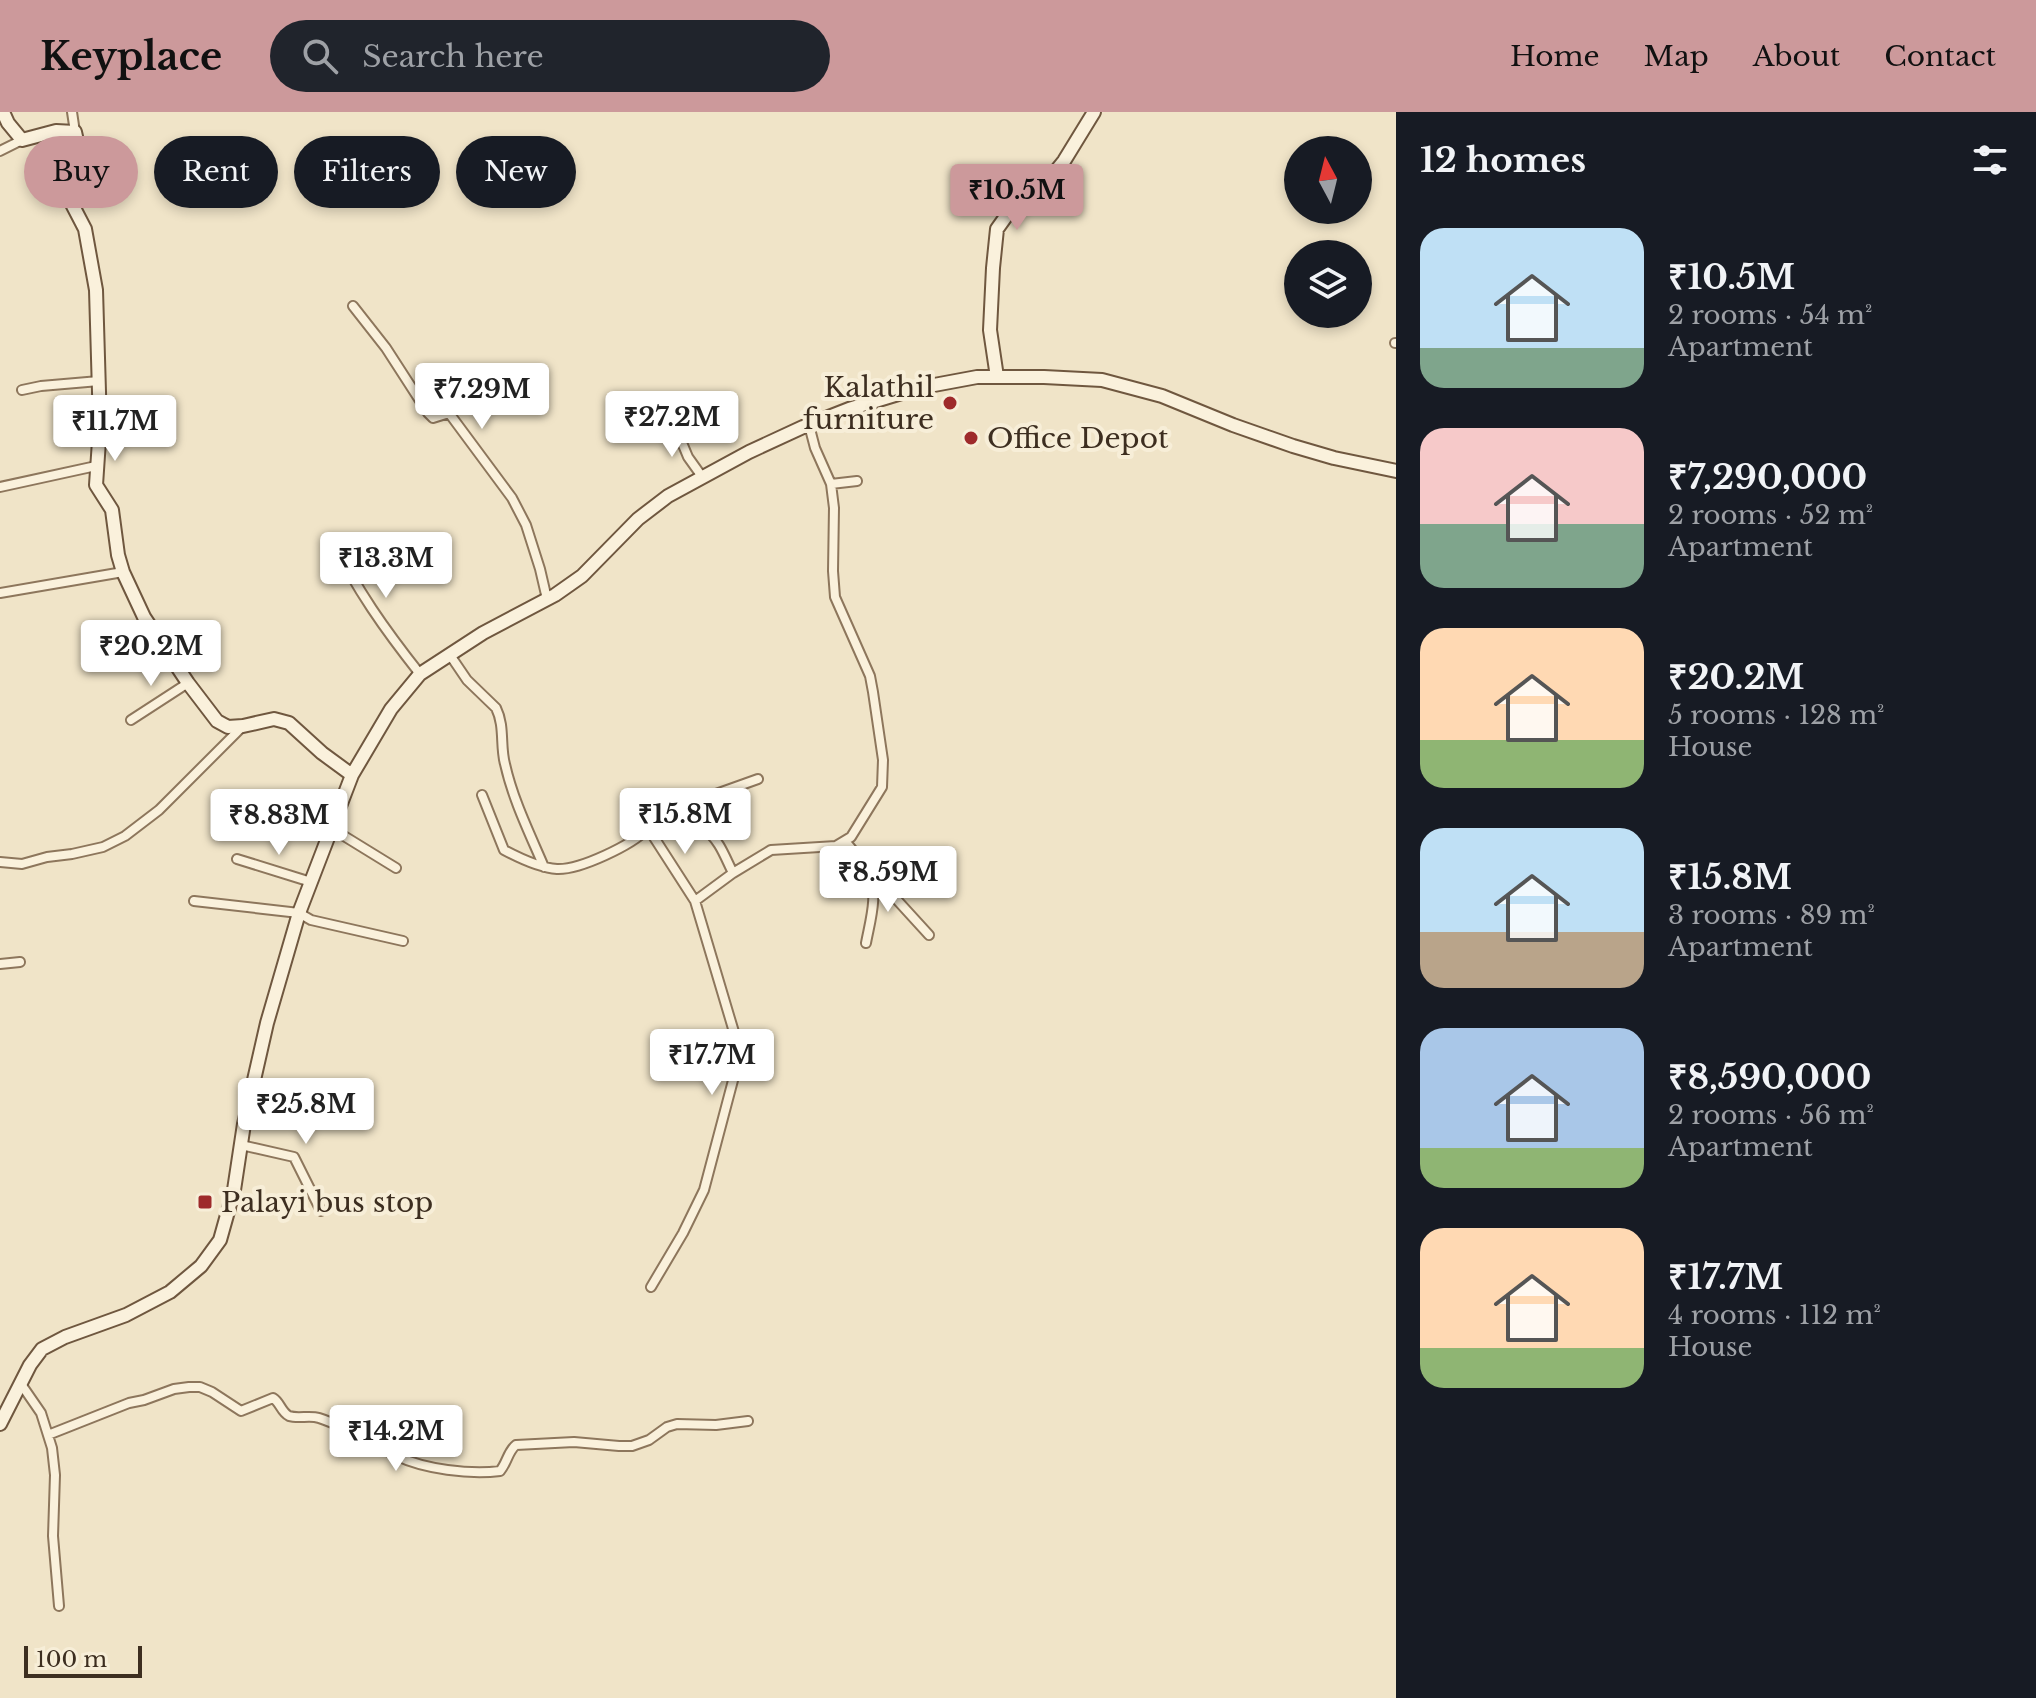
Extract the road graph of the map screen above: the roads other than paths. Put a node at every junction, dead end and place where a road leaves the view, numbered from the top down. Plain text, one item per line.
1 (3, 112) edge
2 (72, 112) edge
3 (1094, 112) edge
4 (75, 132) junction
5 (22, 140) junction
6 (0, 151) edge
7 (353, 306) dead end
8 (997, 377) junction
9 (99, 381) junction
10 (22, 390) dead end
11 (673, 421) dead end
12 (809, 425) junction
13 (96, 466) junction
14 (1396, 471) edge
15 (703, 478) junction
16 (857, 481) dead end
17 (831, 484) junction
18 (0, 487) edge
19 (332, 538) dead end
20 (123, 572) junction
21 (0, 593) edge
22 (547, 599) junction
23 (450, 655) junction
24 (420, 674) junction
25 (188, 683) junction
26 (131, 720) dead end
27 (243, 726) junction
28 (352, 775) junction
29 (758, 779) dead end
30 (482, 795) dead end
31 (679, 812) junction
32 (331, 828) junction
33 (648, 828) junction
34 (845, 841) junction
35 (237, 859) dead end
36 (0, 862) edge
37 (544, 867) junction
38 (396, 868) dead end
39 (733, 873) junction
40 (869, 873) junction
41 (311, 882) junction
42 (194, 901) dead end
43 (695, 901) junction
44 (299, 913) junction
45 (929, 935) dead end
46 (403, 941) dead end
47 (866, 943) dead end
48 (20, 962) dead end
49 (0, 964) edge
50 (241, 1145) junction
51 (321, 1211) dead end
52 (651, 1287) dead end
53 (21, 1384) junction
54 (748, 1421) dead end
55 (0, 1424) edge
56 (48, 1435) junction
57 (59, 1606) dead end

1 - 5 main road
2 - 4 street
3 - 8 main road
4 - 5 main road
4 - 9 main road
5 - 6 street
7 - 22 street
8 - 12 main road
8 - 14 main road
9 - 10 street
9 - 13 main road
11 - 15 street
12 - 15 main road
12 - 17 street
13 - 18 street
13 - 20 main road
15 - 22 main road
16 - 17 street
17 - 34 street
19 - 24 street
20 - 21 street
20 - 25 main road
22 - 23 main road
23 - 24 main road
23 - 37 street
24 - 28 main road
25 - 26 street
25 - 27 main road
27 - 28 main road
27 - 36 street
28 - 32 main road
29 - 31 street
30 - 37 street
31 - 33 street
31 - 39 street
32 - 38 street
32 - 41 main road
33 - 37 street
33 - 43 street
34 - 39 street
34 - 40 street
35 - 41 street
39 - 43 street
40 - 45 street
40 - 47 street
41 - 44 main road
42 - 44 street
43 - 52 street
44 - 46 street
44 - 50 main road
48 - 49 street
50 - 51 street
50 - 53 main road
53 - 55 main road
53 - 56 street
54 - 56 street
56 - 57 street

